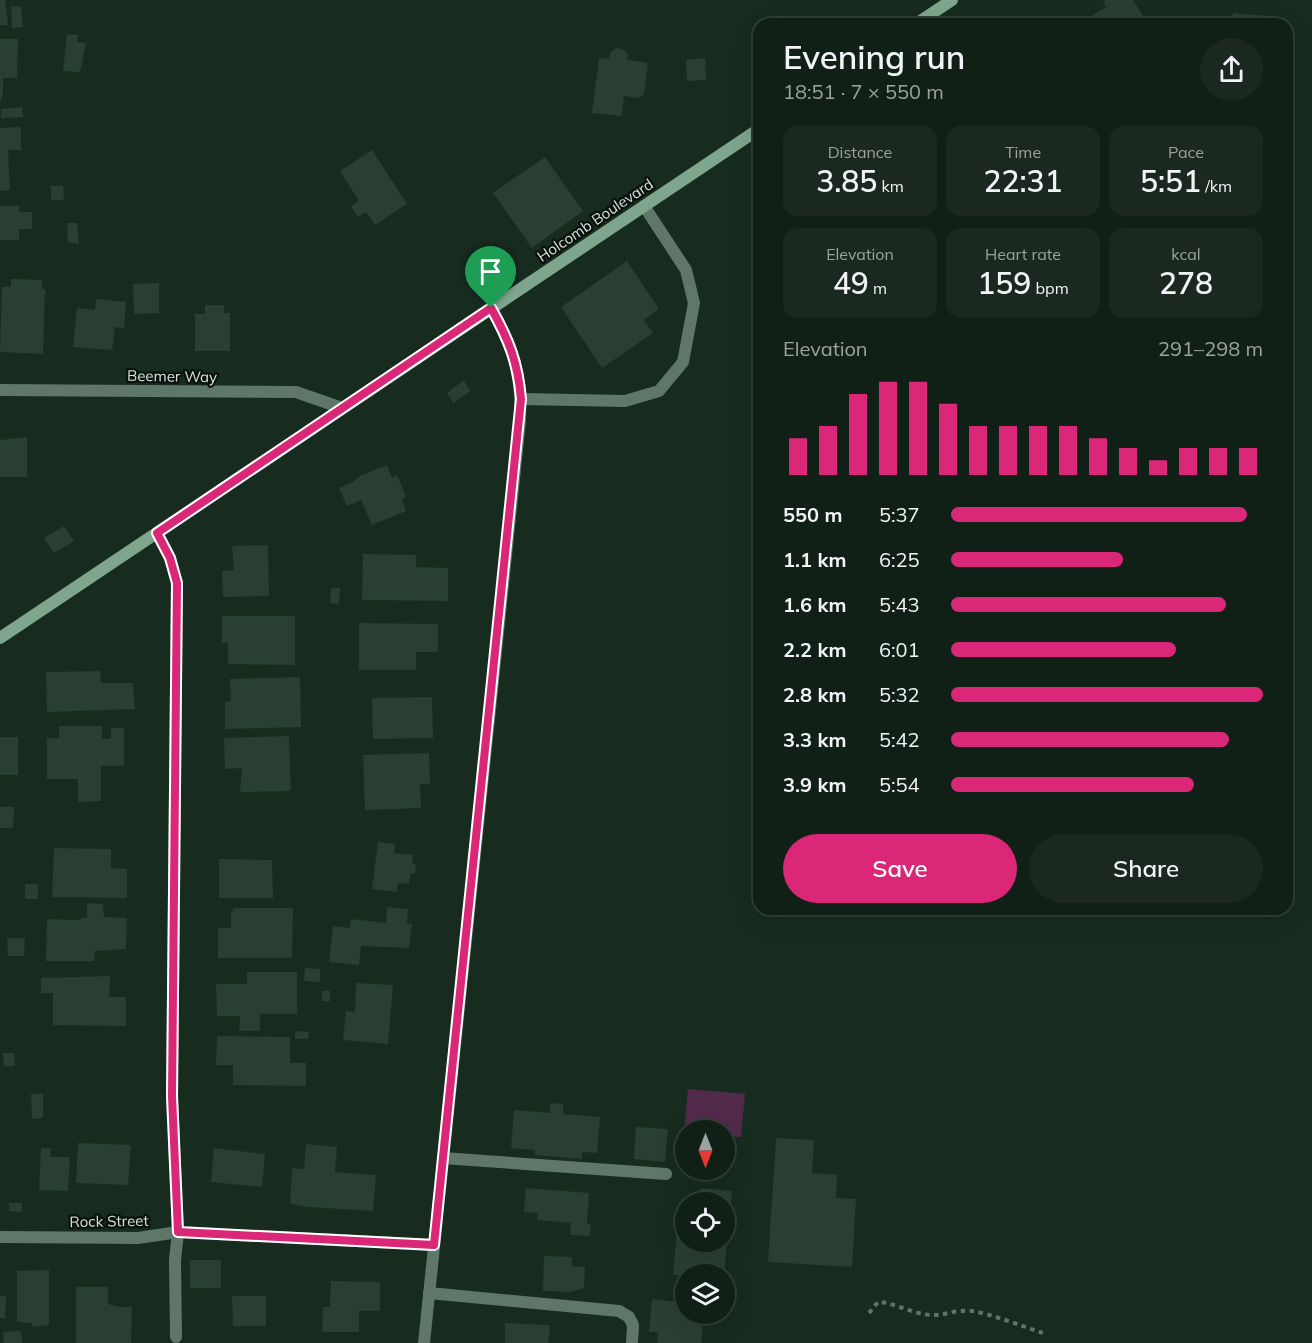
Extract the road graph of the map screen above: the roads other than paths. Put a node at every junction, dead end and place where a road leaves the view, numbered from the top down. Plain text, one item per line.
1 (952, 0) edge
2 (925, 18) edge
3 (753, 133) edge
4 (644, 206) junction
5 (491, 308) junction
6 (0, 390) edge
7 (521, 399) junction
8 (342, 408) junction
9 (157, 533) junction
10 (0, 638) edge
11 (443, 1158) junction
12 (666, 1174) dead end
13 (178, 1232) junction
14 (0, 1236) edge
15 (434, 1245) junction
16 (429, 1293) junction
17 (176, 1340) edge
18 (424, 1343) edge
19 (632, 1343) edge

1 - 2 street
3 - 4 street, Holcomb Boulevard
4 - 5 street, Holcomb Boulevard
4 - 7 street
5 - 7 street
5 - 8 street, Holcomb Boulevard
6 - 8 street, Beemer Way
7 - 11 street
8 - 9 street, Holcomb Boulevard
9 - 10 street, Holcomb Boulevard
9 - 13 street
11 - 12 street
11 - 15 street
13 - 14 street, Rock Street
13 - 15 street, Rock Street
13 - 17 street
15 - 16 street
16 - 18 street
16 - 19 street

